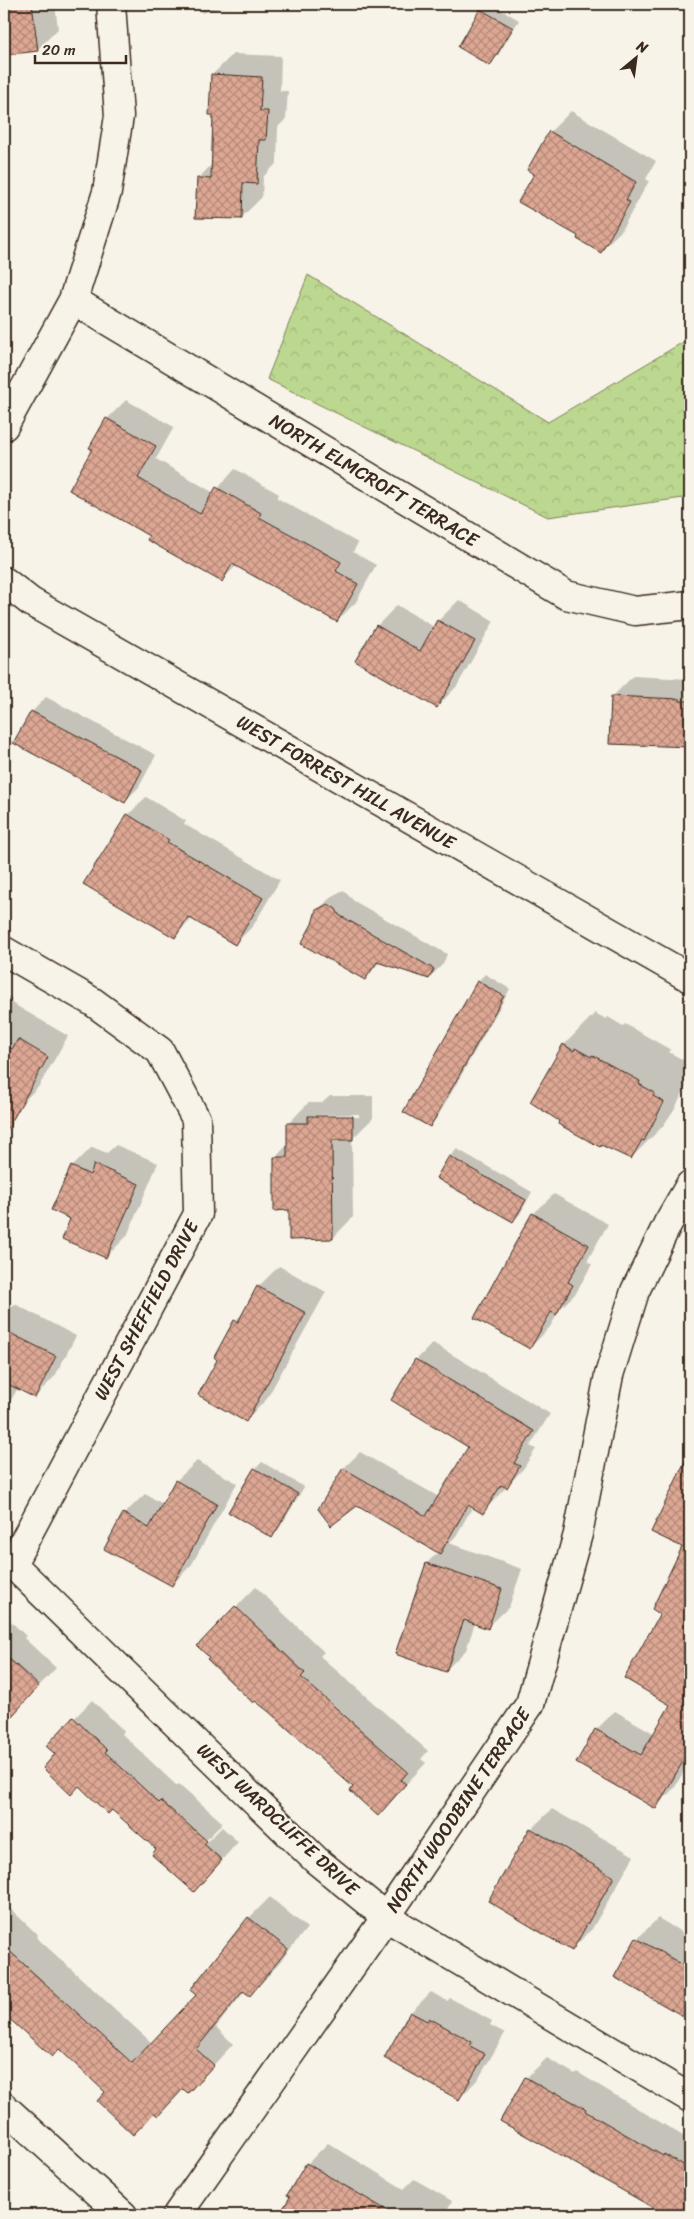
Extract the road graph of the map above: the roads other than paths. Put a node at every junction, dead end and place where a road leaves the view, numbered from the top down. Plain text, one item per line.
1 (110, 4) edge
2 (73, 300) junction
3 (4, 426) edge
4 (4, 582) edge
5 (4, 596) edge
6 (31, 602) junction
7 (690, 605) edge
8 (4, 951) edge
9 (690, 978) edge
10 (690, 1185) edge
11 (8, 1560) edge
12 (386, 1917) junction
13 (690, 2098) edge
14 (4, 2107) edge
15 (123, 2215) edge
16 (177, 2215) edge

1 - 2 street
2 - 3 street
2 - 7 street, NORTH ELMCROFT TERRACE
4 - 6 street, WEST FORREST HILL AVENUE
5 - 6 street
6 - 9 street, WEST FORREST HILL AVENUE
8 - 11 street, WEST SHEFFIELD DRIVE
10 - 12 street, NORTH WOODBINE TERRACE
11 - 12 street, WEST WARDCLIFFE DRIVE
12 - 13 street, WEST WARDCLIFFE DRIVE
12 - 16 street, NORTH WOODBINE TERRACE
14 - 15 street

